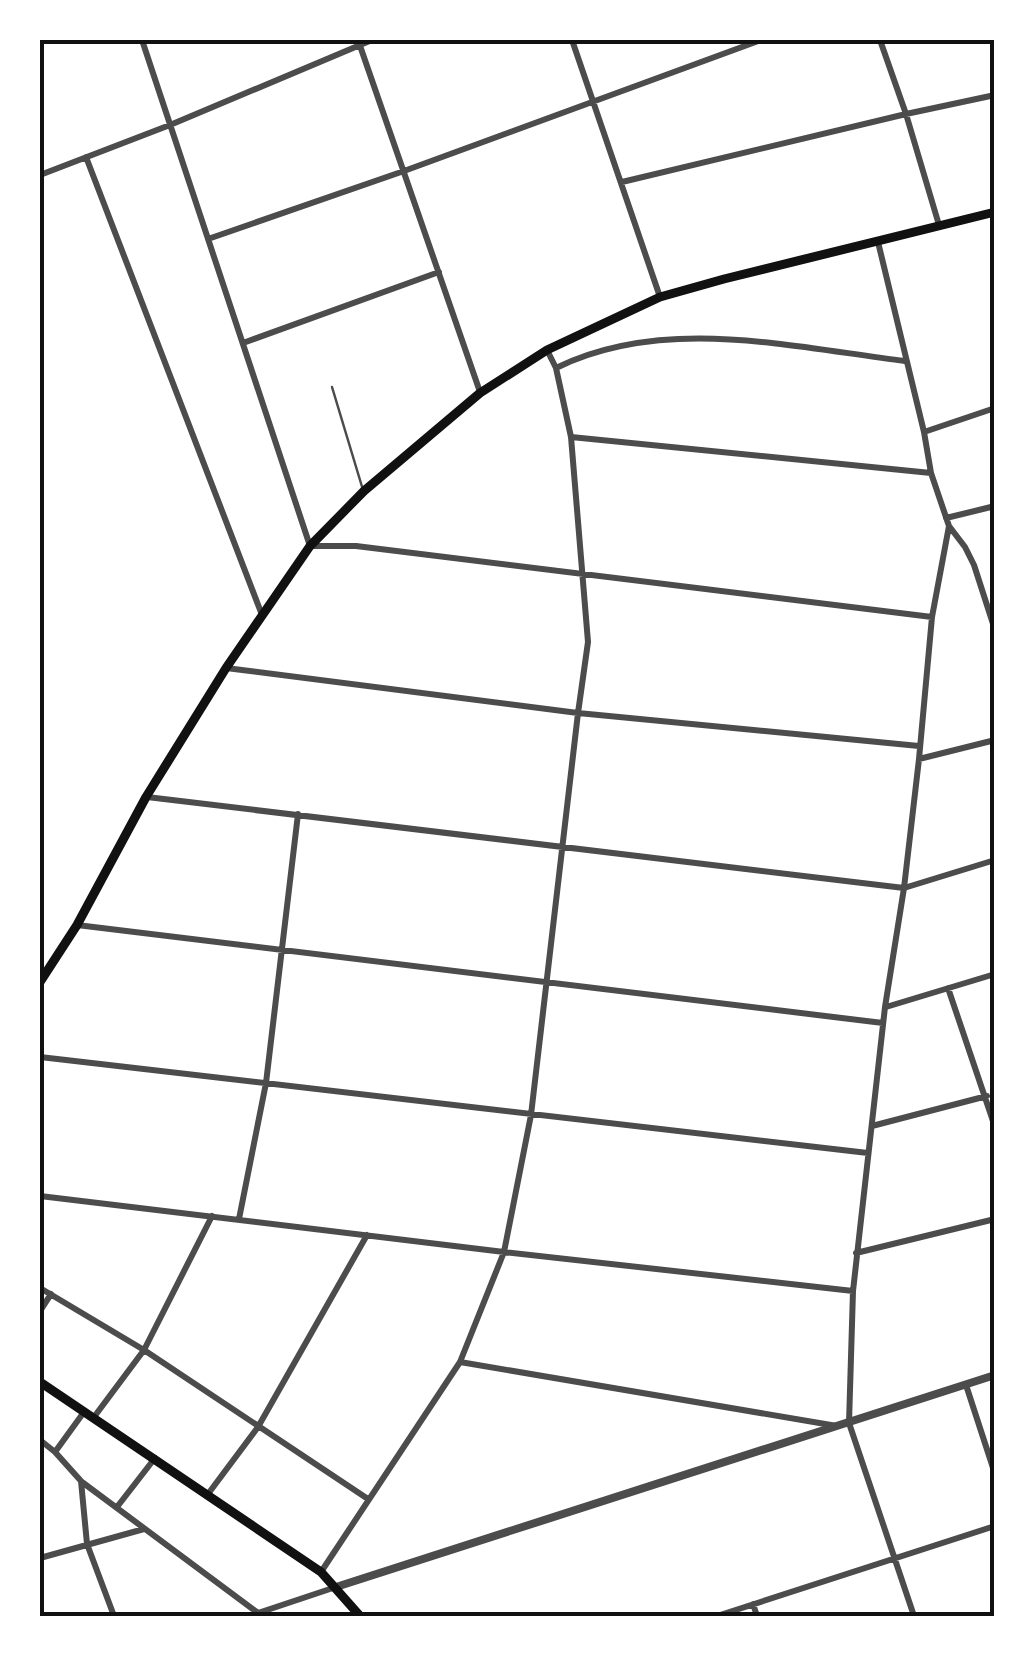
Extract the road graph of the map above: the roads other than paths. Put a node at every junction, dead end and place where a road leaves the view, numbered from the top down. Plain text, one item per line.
1 (142, 40) edge
2 (372, 40) edge
3 (572, 40) edge
4 (762, 40) edge
5 (880, 40) edge
6 (358, 42) edge
7 (995, 95) edge
8 (593, 101) junction
9 (906, 114) junction
10 (170, 125) junction
11 (86, 157) junction
12 (404, 170) junction
13 (40, 174) edge
14 (622, 182) junction
15 (995, 212) edge
16 (938, 225) junction
17 (208, 239) junction
18 (878, 242) junction
19 (439, 272) junction
20 (660, 297) junction
21 (243, 343) junction
22 (547, 350) junction
23 (905, 361) junction
24 (556, 368) junction
25 (332, 387) dead end
26 (480, 393) junction
27 (995, 408) edge
28 (924, 432) junction
29 (572, 438) junction
30 (932, 473) junction
31 (364, 491) junction
32 (995, 506) edge
33 (947, 522) junction
34 (310, 546) junction
35 (582, 574) junction
36 (262, 614) junction
37 (932, 617) junction
38 (995, 630) edge
39 (226, 668) junction
40 (578, 712) junction
41 (995, 740) edge
42 (920, 746) junction
43 (919, 760) junction
44 (146, 796) junction
45 (298, 814) junction
46 (562, 847) junction
47 (995, 860) edge
48 (904, 888) junction
49 (77, 925) junction
50 (282, 948) junction
51 (995, 974) edge
52 (546, 981) junction
53 (40, 982) edge
54 (948, 988) junction
55 (885, 1007) junction
56 (883, 1023) junction
57 (40, 1057) edge
58 (266, 1082) junction
59 (987, 1096) junction
60 (530, 1116) junction
61 (872, 1126) junction
62 (995, 1126) edge
63 (868, 1153) junction
64 (40, 1196) edge
65 (212, 1216) junction
66 (995, 1218) edge
67 (239, 1220) junction
68 (367, 1234) junction
69 (504, 1252) junction
70 (856, 1253) junction
71 (40, 1288) edge
72 (853, 1291) junction
73 (51, 1294) junction
74 (40, 1311) edge
75 (144, 1350) junction
76 (460, 1362) junction
77 (995, 1376) edge
78 (40, 1382) edge
79 (966, 1385) junction
80 (84, 1411) junction
81 (94, 1417) junction
82 (849, 1422) junction
83 (258, 1426) junction
84 (838, 1426) junction
85 (40, 1440) edge
86 (55, 1452) junction
87 (155, 1458) junction
88 (995, 1474) edge
89 (81, 1481) junction
90 (208, 1494) junction
91 (368, 1499) junction
92 (118, 1507) junction
93 (995, 1526) edge
94 (145, 1529) junction
95 (88, 1544) junction
96 (40, 1558) edge
97 (896, 1558) junction
98 (321, 1572) junction
99 (336, 1587) junction
100 (753, 1604) junction
101 (261, 1614) edge
102 (114, 1616) edge
103 (249, 1616) edge
104 (360, 1616) edge
105 (717, 1616) edge
106 (757, 1616) edge
107 (914, 1616) edge

1 - 10 street
2 - 6 street
3 - 8 street
4 - 8 street
5 - 9 street
6 - 10 street
6 - 12 street
7 - 9 street
8 - 12 street
8 - 14 street
9 - 14 street
9 - 16 street
10 - 11 street
10 - 17 street
11 - 13 street
11 - 36 street
12 - 17 street
12 - 19 street
14 - 20 street
15 - 16 main road
16 - 18 main road
17 - 21 street
18 - 20 main road
18 - 23 street
19 - 21 street
19 - 26 street
20 - 22 main road
21 - 34 street
22 - 24 street
22 - 26 main road
23 - 24 street
23 - 28 street
24 - 29 street
25 - 31 lane
26 - 31 main road
27 - 28 street
28 - 30 street
29 - 30 street
29 - 35 street
30 - 33 street
31 - 34 main road
32 - 33 street
33 - 37 street
33 - 38 street
34 - 35 street
34 - 36 main road
35 - 37 street
35 - 40 street
36 - 39 main road
37 - 42 street
39 - 40 street
39 - 44 main road
40 - 42 street
40 - 46 street
41 - 43 street
42 - 43 street
43 - 48 street
44 - 45 street
44 - 49 main road
45 - 46 street
45 - 50 street
46 - 48 street
46 - 52 street
47 - 48 street
48 - 55 street
49 - 50 street
49 - 53 main road
50 - 52 street
50 - 58 street
51 - 54 street
52 - 56 street
52 - 60 street
54 - 55 street
54 - 59 street
55 - 56 street
56 - 61 street
57 - 58 street
58 - 60 street
58 - 67 street
59 - 61 street
59 - 62 street
60 - 63 street
60 - 69 street
61 - 63 street
63 - 70 street
64 - 65 street
65 - 67 street
65 - 75 street
66 - 70 street
67 - 68 street
68 - 69 street
68 - 83 street
69 - 72 street
69 - 76 street
70 - 72 street
71 - 73 street
72 - 82 street
73 - 74 street
73 - 75 street
75 - 81 street
75 - 83 street
76 - 84 street
76 - 91 street
77 - 79 street
78 - 80 main road
79 - 82 street
79 - 88 street
80 - 81 main road
80 - 86 street
81 - 87 main road
82 - 84 street
82 - 97 street
83 - 90 street
83 - 91 street
84 - 99 street
85 - 86 street
86 - 89 street
87 - 90 main road
87 - 92 street
89 - 92 street
89 - 95 street
90 - 98 main road
91 - 98 street
92 - 94 street
93 - 97 street
94 - 95 street
94 - 101 street
95 - 96 street
95 - 102 street
97 - 100 street
97 - 107 street
98 - 99 main road
99 - 101 street
99 - 104 main road
100 - 105 street
100 - 106 street
101 - 103 street

